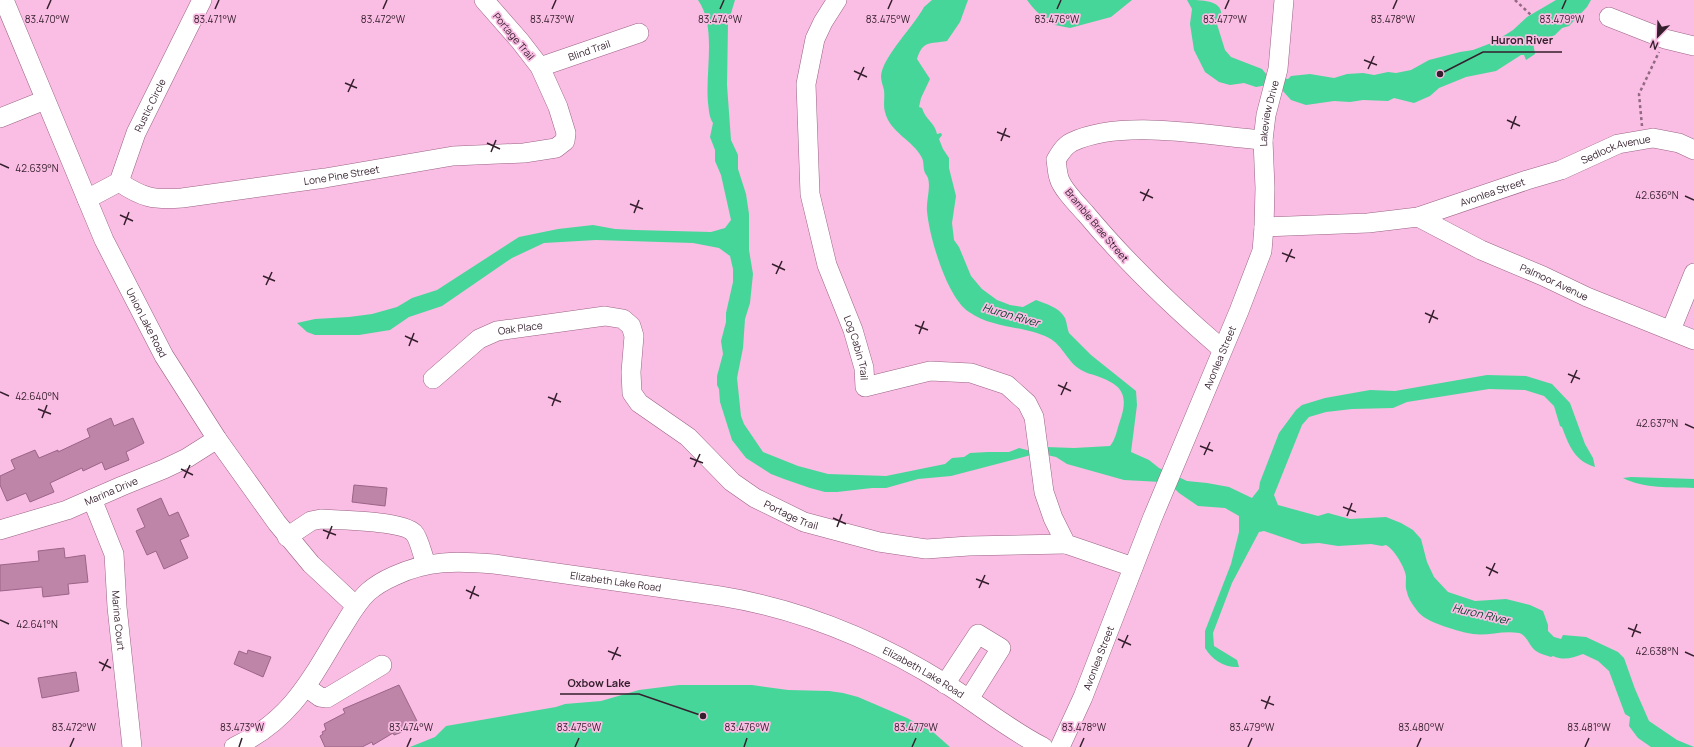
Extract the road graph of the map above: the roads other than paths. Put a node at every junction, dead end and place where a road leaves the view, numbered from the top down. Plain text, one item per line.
1 (4, 0) edge
2 (202, 0) edge
3 (484, 0) edge
4 (837, 0) edge
5 (1284, 0) edge
6 (1609, 17) dead end
7 (639, 33) dead end
8 (1694, 46) edge
9 (540, 67) junction
10 (45, 100) junction
11 (0, 118) edge
12 (1263, 140) junction
13 (565, 141) joint
14 (1694, 150) edge
15 (1538, 177) joint
16 (119, 182) junction
17 (87, 199) junction
18 (1418, 217) junction
19 (1264, 227) junction
20 (1694, 273) edge
21 (623, 319) joint
22 (1671, 330) junction
23 (1694, 340) edge
24 (1222, 349) junction
25 (433, 379) dead end
26 (216, 439) junction
27 (92, 499) junction
28 (0, 530) edge
29 (288, 537) junction
30 (1066, 544) junction
31 (426, 564) junction
32 (1134, 567) junction
33 (356, 606) junction
34 (382, 665) dead end
35 (946, 684) junction
36 (306, 687) junction
37 (969, 700) junction
38 (132, 747) edge
39 (234, 747) edge
40 (1043, 747) edge
41 (1060, 747) edge

1 - 10 street, Union Lake Road
2 - 16 street, Rustic Circle
3 - 9 street, Portage Trail
4 - 30 street, Log Cabin Trail
5 - 12 street, Lakeview Drive
6 - 8 street
7 - 9 street, Blind Trail
9 - 13 street, Portage Trail
10 - 11 street
10 - 17 street, Union Lake Road
12 - 19 street, Lakeview Drive
12 - 24 street, Bramble Brae Street
13 - 16 street, Lone Pine Street
14 - 15 street, Sedlock Avenue
15 - 18 street, Avonlea Street
16 - 17 street
17 - 26 street, Union Lake Road
18 - 19 street, Avonlea Street
18 - 22 street, Palmoor Avenue
19 - 24 street, Avonlea Street
20 - 22 street
21 - 25 street, Oak Place
21 - 30 street, Portage Trail
22 - 23 street, Palmoor Avenue
24 - 32 street, Avonlea Street
26 - 27 street, Marina Drive
26 - 29 street, Union Lake Road
27 - 28 street, Marina Drive
27 - 38 street, Marina Court
29 - 31 street
29 - 33 street, Union Lake Road
30 - 32 street
31 - 33 street, Elizabeth Lake Road
31 - 35 street, Elizabeth Lake Road
32 - 41 street, Avonlea Street
33 - 36 street, Elizabeth Lake Road
34 - 36 street
35 - 37 street, Elizabeth Lake Road
35 - 37 street
36 - 39 street, Elizabeth Lake Road
37 - 40 street, Elizabeth Lake Road

